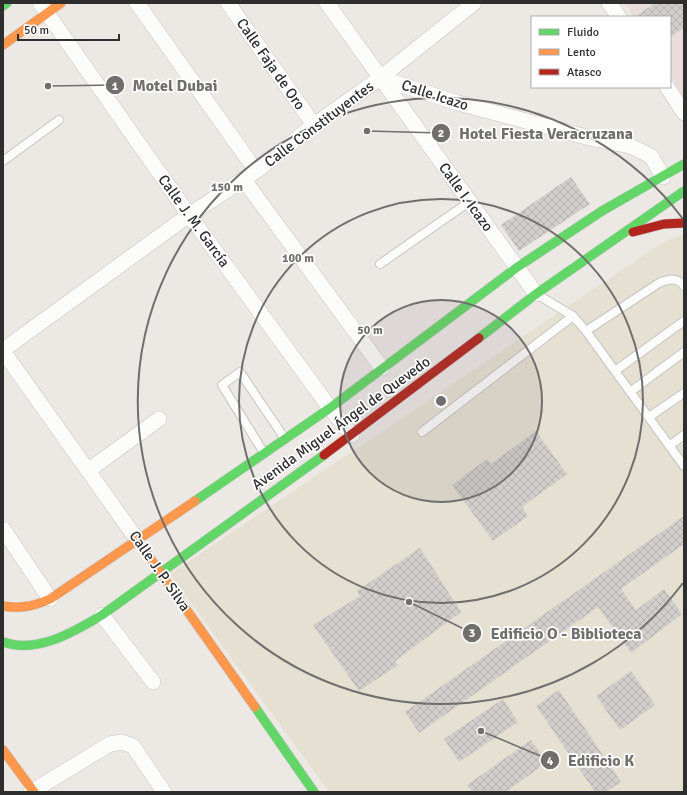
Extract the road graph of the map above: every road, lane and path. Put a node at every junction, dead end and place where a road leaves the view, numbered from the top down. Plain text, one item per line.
1 (7, 3) edge
2 (61, 3) edge
3 (136, 3) edge
4 (228, 3) edge
5 (327, 3) edge
6 (474, 3) edge
7 (609, 3) edge
8 (3, 6) edge
9 (44, 8) edge
10 (618, 16) edge
11 (3, 45) edge
12 (380, 78) junction
13 (668, 88) edge
14 (684, 112) edge
15 (59, 120) dead end
16 (314, 125) junction
17 (651, 156) junction
18 (3, 161) edge
19 (684, 164) edge
20 (256, 172) junction
21 (244, 180) junction
22 (662, 187) junction
23 (684, 191) edge
24 (469, 202) junction
25 (189, 215) junction
26 (641, 221) junction
27 (684, 223) edge
28 (620, 235) junction
29 (380, 264) dead end
30 (516, 268) junction
31 (683, 282) edge
32 (536, 294) junction
33 (574, 316) junction
34 (684, 321) edge
35 (586, 331) junction
36 (3, 350) edge
37 (684, 352) edge
38 (382, 368) junction
39 (615, 371) junction
40 (630, 392) junction
41 (684, 393) edge
42 (330, 408) junction
43 (649, 417) junction
44 (159, 419) dead end
45 (422, 432) dead end
46 (352, 435) junction
47 (684, 436) edge
48 (285, 439) junction
49 (669, 446) junction
50 (265, 454) junction
51 (684, 466) edge
52 (89, 470) junction
53 (3, 529) edge
54 (138, 541) junction
55 (161, 571) junction
56 (50, 599) junction
57 (3, 606) edge
58 (102, 614) junction
59 (5, 645) edge
60 (153, 682) dead end
61 (3, 750) edge
62 (308, 790) edge
63 (32, 792) edge
64 (164, 792) edge

1 - 8 main road
2 - 9 main road
3 - 20 street
4 - 16 street, Calle Faja de Oro
5 - 12 street, Calle I. Icazo
6 - 12 street, Calle Constituyentes
7 - 10 street
9 - 11 main road
9 - 25 street, Calle J. M. García
12 - 16 street, Calle Constituyentes
12 - 17 street, Calle Icazo
12 - 24 street, Calle I. Icazo
13 - 14 street
15 - 18 lane
16 - 20 street, Calle Constituyentes
17 - 19 street, Calle Icazo
17 - 22 street
19 - 22 main road, Avenida Miguel Ángel de Quevedo
20 - 21 street, Calle Constituyentes
21 - 25 street, Calle Constituyentes
21 - 38 street
22 - 26 main road
22 - 30 main road, Avenida Miguel Ángel de Quevedo
23 - 26 main road, Avenida Miguel Ángel de Quevedo
24 - 29 lane
24 - 30 street, Calle I. Icazo
25 - 36 street, Calle Constituyentes
25 - 42 street, Calle J. M. García
26 - 28 main road, Avenida Miguel Ángel de Quevedo
27 - 28 main road
28 - 32 main road, Avenida Miguel Ángel de Quevedo
30 - 32 street, Calle I. Icazo
30 - 38 main road, Avenida Miguel Ángel de Quevedo
31 - 35 lane
32 - 33 lane
32 - 46 main road, Avenida Miguel Ángel de Quevedo
33 - 35 lane
33 - 45 lane
34 - 39 lane
35 - 39 lane
36 - 52 street, Calle J. P. Silva
37 - 40 lane
38 - 42 main road, Avenida Miguel Ángel de Quevedo
39 - 40 lane
40 - 43 lane
41 - 43 lane
42 - 46 street, Calle J. M. García
42 - 48 main road, Avenida Miguel Ángel de Quevedo
43 - 49 lane
44 - 52 street
46 - 55 main road, Avenida Miguel Ángel de Quevedo
47 - 49 lane
48 - 50 main road, Avenida Miguel Ángel de Quevedo
48 - 50 lane
49 - 51 lane
50 - 54 main road, Avenida Miguel Ángel de Quevedo
52 - 54 street, Calle J. P. Silva
53 - 56 street
54 - 55 main road, Calle J. P. Silva
54 - 56 main road, Avenida Miguel Ángel de Quevedo
55 - 58 main road, Avenida Miguel Ángel de Quevedo
55 - 62 main road, Calle J. P. Silva
56 - 57 main road, Avenida Miguel Ángel de Quevedo
58 - 59 main road, Avenida Miguel Ángel de Quevedo
58 - 60 street
61 - 63 main road
63 - 64 street

